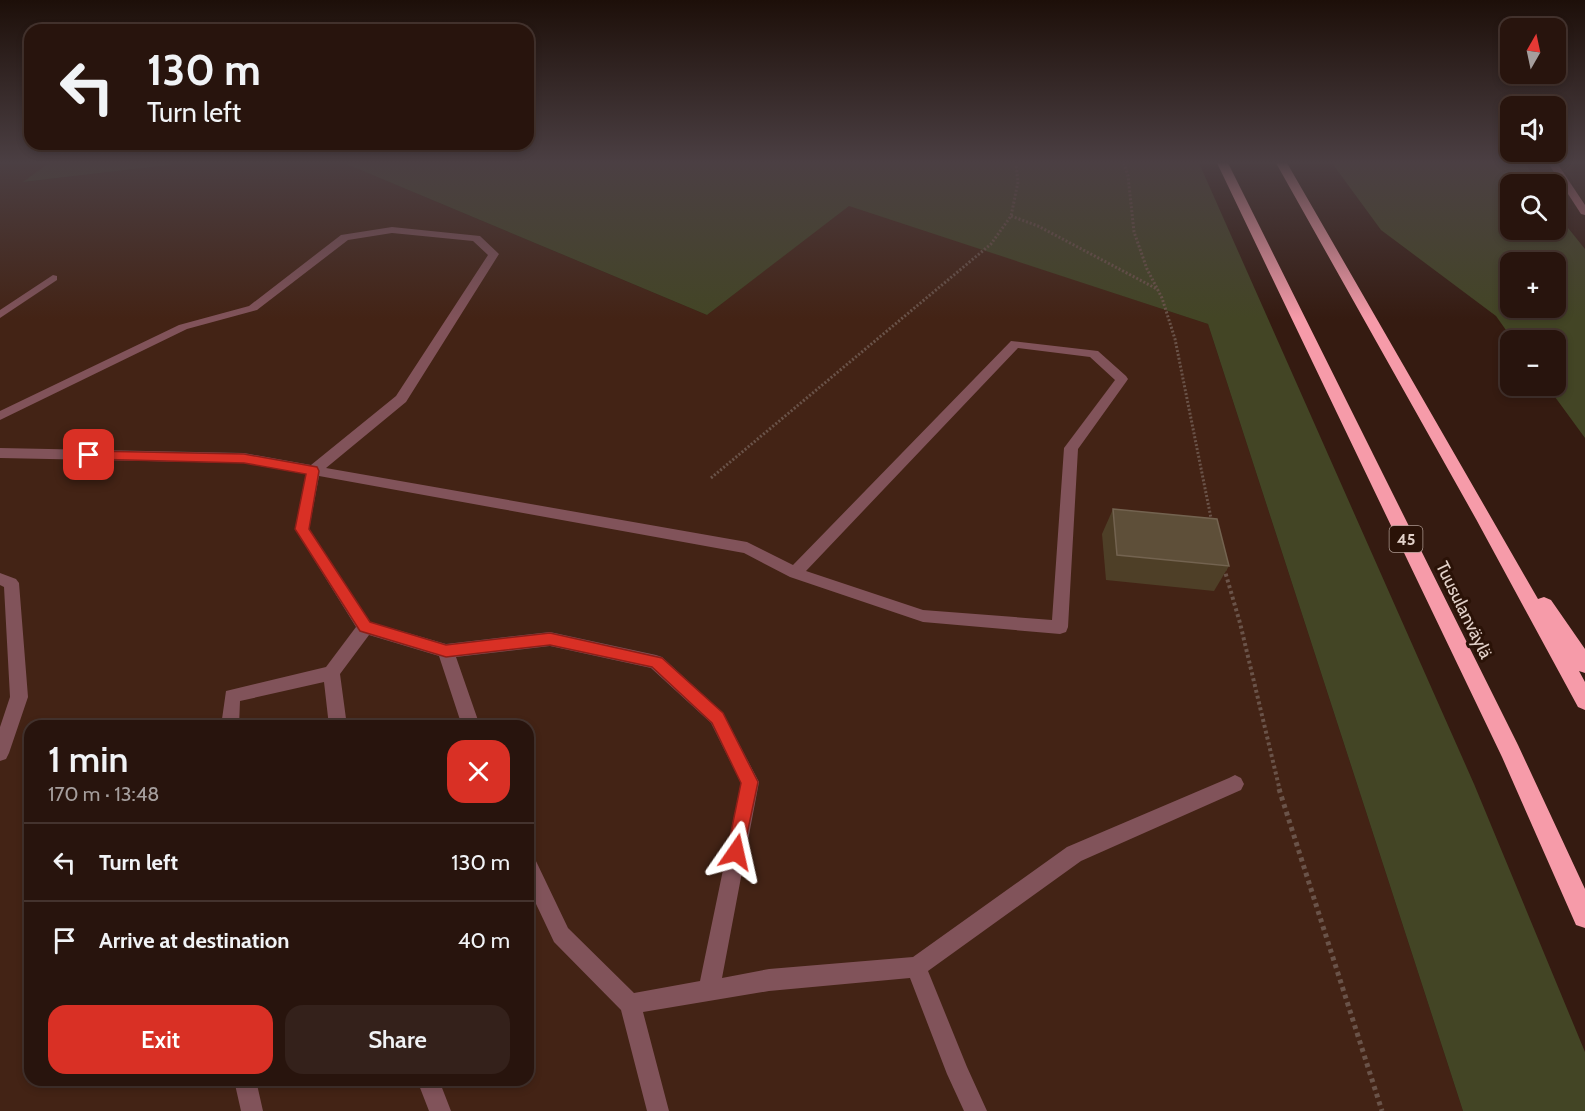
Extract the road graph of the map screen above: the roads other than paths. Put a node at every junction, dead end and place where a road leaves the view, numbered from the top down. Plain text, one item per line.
1 (1247, 215) edge
2 (1311, 215) edge
3 (53, 278) dead end
4 (0, 315) edge
5 (0, 416) edge
6 (0, 453) edge
7 (313, 471) junction
8 (1484, 518) junction
9 (795, 573) junction
10 (0, 579) edge
11 (365, 627) junction
12 (446, 651) junction
13 (1585, 665) edge
14 (331, 673) junction
15 (1585, 701) edge
16 (230, 720) edge
17 (337, 720) edge
18 (469, 720) edge
19 (0, 753) edge
20 (1235, 784) dead end
21 (534, 879) edge
22 (1585, 916) edge
23 (916, 967) junction
24 (709, 990) junction
25 (630, 1004) junction
26 (246, 1086) edge
27 (430, 1086) edge
28 (252, 1111) edge
29 (440, 1111) edge
30 (658, 1111) edge
31 (976, 1111) edge

1 - 22 highway, Tuusulanväylä / 45
2 - 8 highway
3 - 4 lane
5 - 7 lane
6 - 7 lane
7 - 9 lane
7 - 11 lane
8 - 13 highway
8 - 15 highway
9 - 9 lane
10 - 19 lane
11 - 12 lane
11 - 14 lane
12 - 18 lane
12 - 24 lane
14 - 16 lane
14 - 17 lane
20 - 23 lane
21 - 25 lane
23 - 24 lane
23 - 31 lane
24 - 25 lane
25 - 30 lane
26 - 28 lane
27 - 29 lane

